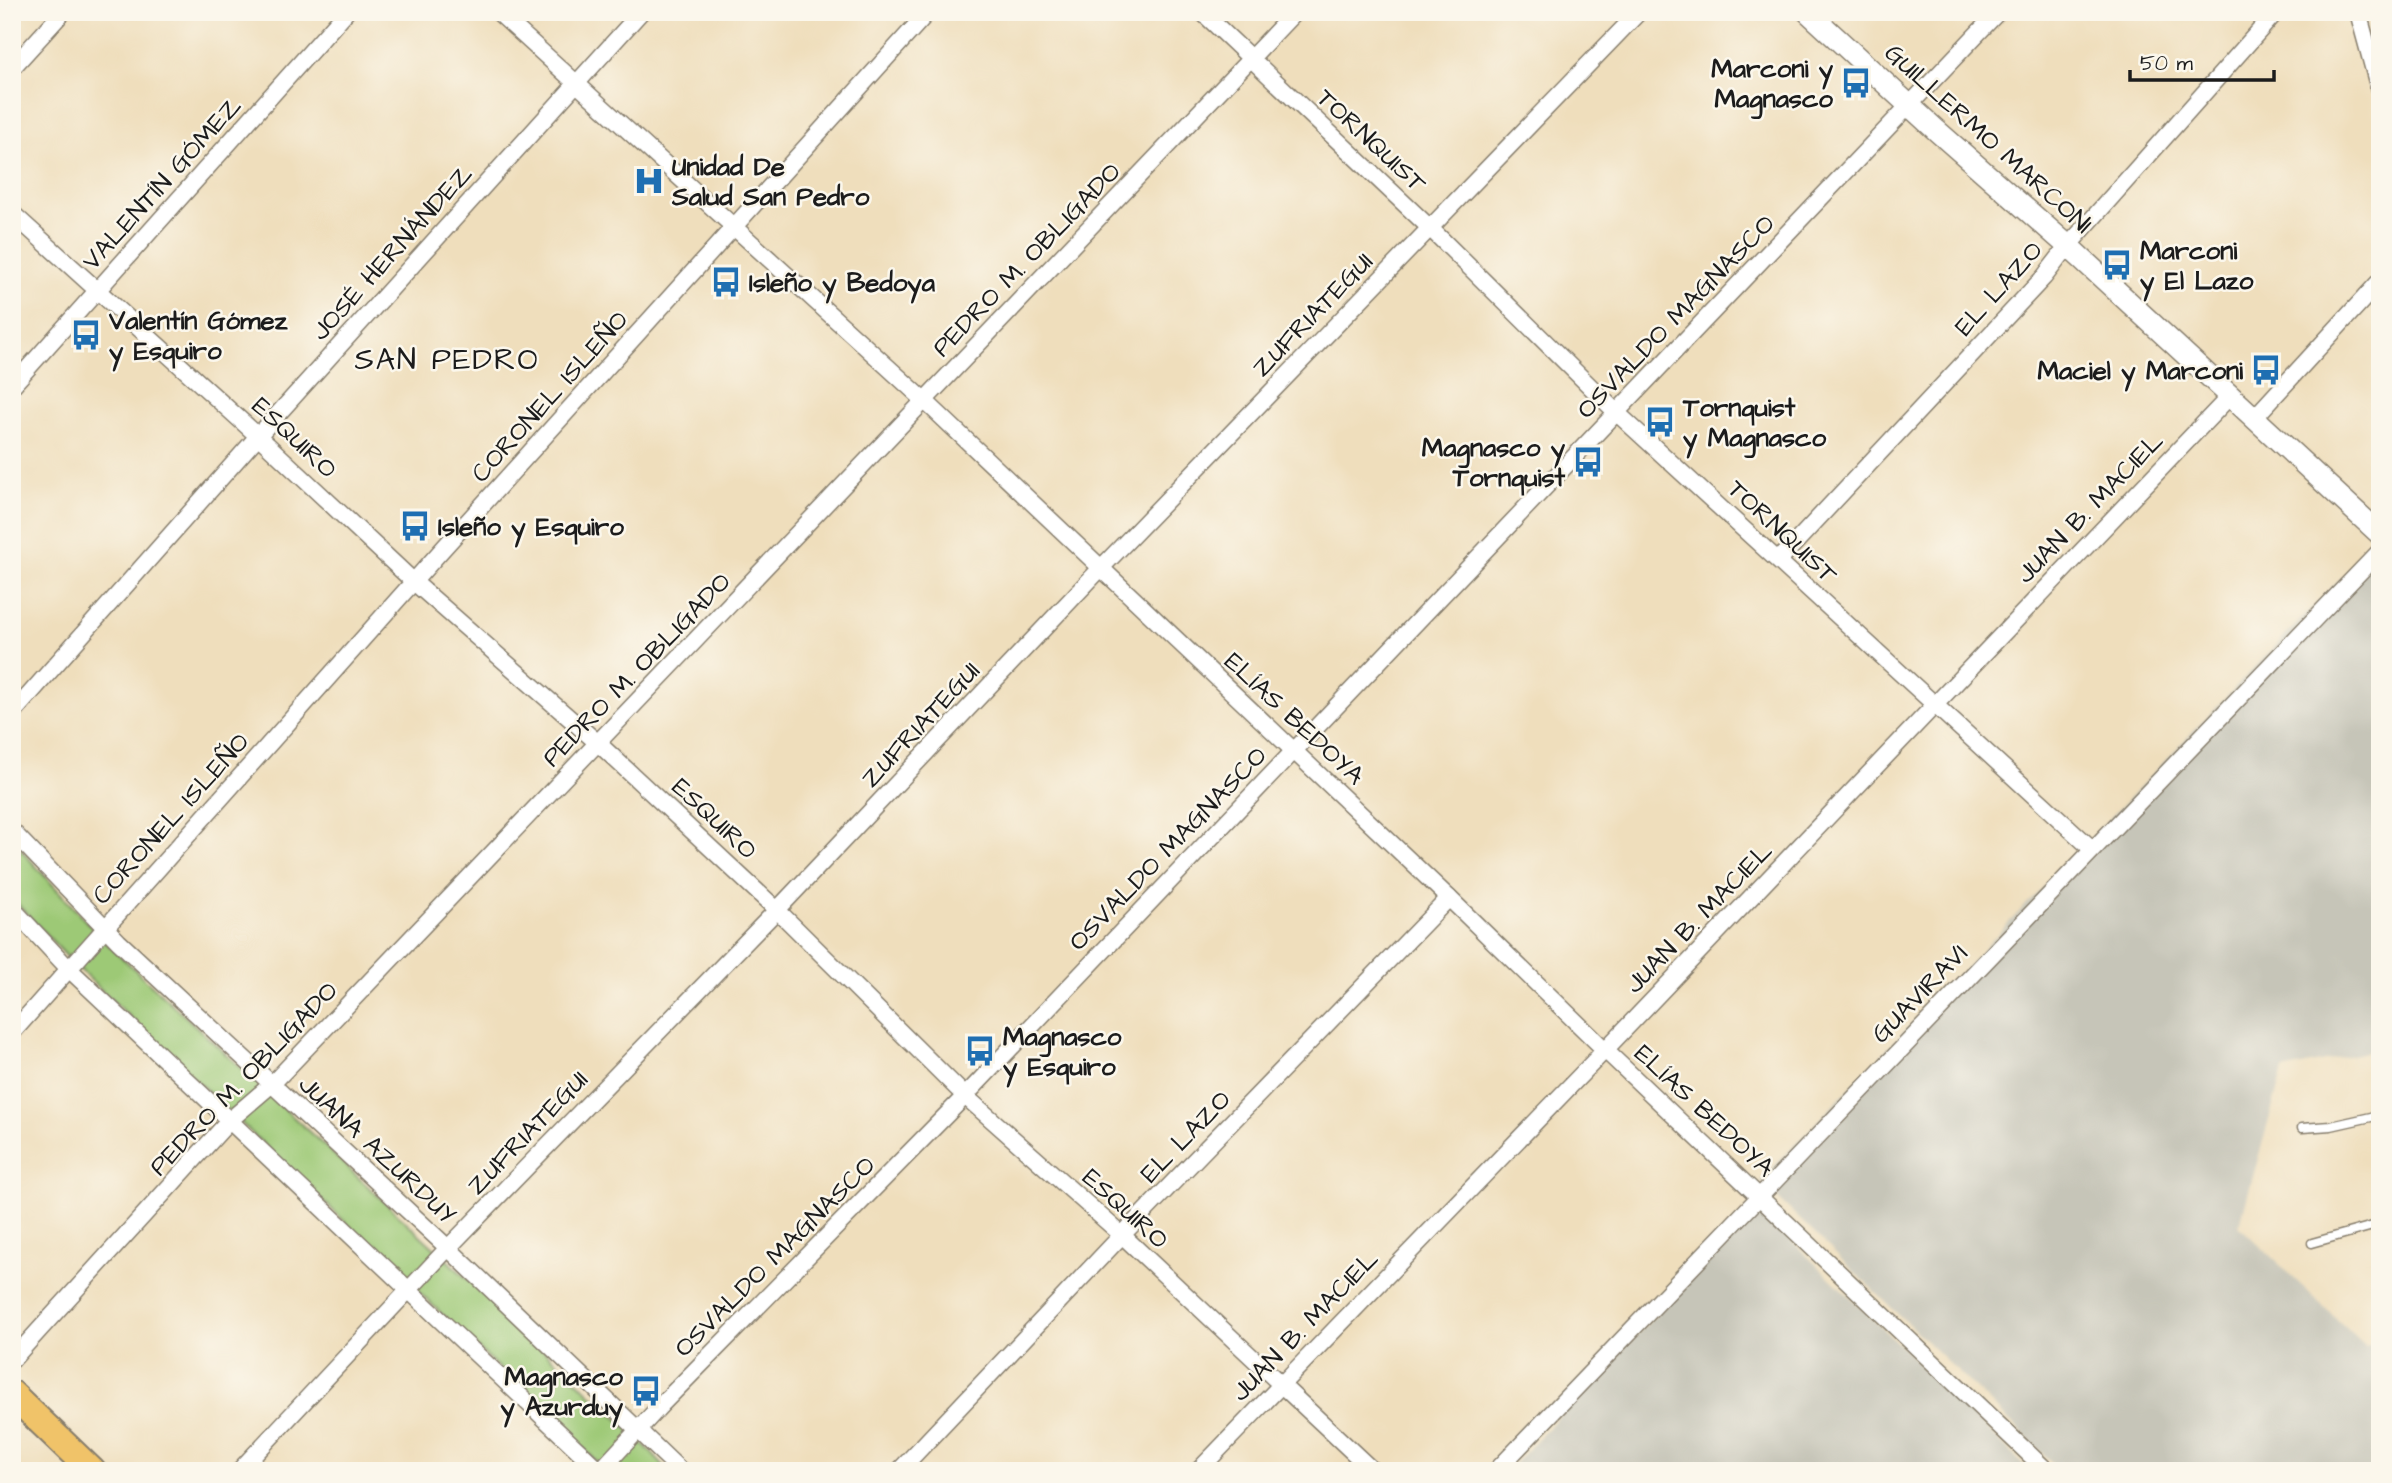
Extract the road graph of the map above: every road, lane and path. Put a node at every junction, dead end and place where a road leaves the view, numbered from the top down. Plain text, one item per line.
1 (62, 12) edge
2 (346, 12) edge
3 (498, 12) edge
4 (640, 12) edge
5 (928, 12) edge
6 (1202, 12) edge
7 (1295, 12) edge
8 (1639, 12) edge
9 (1808, 12) edge
10 (1998, 12) edge
11 (2276, 12) edge
12 (2358, 12) edge
13 (1250, 59) junction
14 (12, 68) edge
15 (577, 83) junction
16 (2380, 93) edge
17 (1911, 106) junction
18 (12, 213) edge
19 (734, 228) junction
20 (1430, 228) junction
21 (2068, 246) junction
22 (2380, 281) edge
23 (97, 292) junction
24 (12, 386) edge
25 (2231, 395) junction
26 (925, 401) junction
27 (1617, 412) junction
28 (2255, 417) junction
29 (258, 436) junction
30 (2380, 534) edge
31 (2380, 551) edge
32 (1779, 560) junction
33 (1101, 568) junction
34 (414, 582) junction
35 (1934, 705) junction
36 (12, 714) edge
37 (599, 744) junction
38 (1294, 751) junction
39 (12, 831) edge
40 (2092, 849) junction
41 (1449, 898) junction
42 (12, 908) edge
43 (777, 910) junction
44 (104, 927) junction
45 (69, 969) junction
46 (12, 1033) edge
47 (1605, 1050) junction
48 (272, 1084) junction
49 (965, 1096) junction
50 (2380, 1115) edge
51 (230, 1121) junction
52 (2302, 1128) dead end
53 (1760, 1195) junction
54 (2380, 1224) edge
55 (1122, 1236) junction
56 (2312, 1243) dead end
57 (448, 1248) junction
58 (409, 1289) junction
59 (12, 1360) edge
60 (1280, 1386) junction
61 (12, 1394) edge
62 (639, 1430) junction
63 (92, 1471) edge
64 (239, 1471) edge
65 (600, 1471) edge
66 (681, 1471) edge
67 (900, 1471) edge
68 (1198, 1471) edge
69 (1373, 1471) edge
70 (1496, 1471) edge
71 (2048, 1471) edge

1 - 14 street
2 - 23 street, VALENTÍN GÓMEZ
3 - 15 street, ELÍAS BEDOYA
4 - 15 street, JOSÉ HERNÁNDEZ
5 - 19 street, CORONEL ISLEÑO
6 - 13 street, TORNQUIST
7 - 13 street, PEDRO M. OBLIGADO
8 - 20 street, ZUFRIATEGUI
9 - 17 street, GUILLERMO MARCONI
10 - 17 street, OSVALDO MAGNASCO
11 - 21 street, EL LAZO
12 - 16 street
13 - 20 street, TORNQUIST
13 - 26 street, PEDRO M. OBLIGADO
15 - 19 street, ELÍAS BEDOYA
15 - 29 street, JOSÉ HERNÁNDEZ
17 - 21 street, GUILLERMO MARCONI
17 - 27 street, OSVALDO MAGNASCO
18 - 23 street, ESQUIRO
19 - 26 street, ELÍAS BEDOYA
19 - 34 street, CORONEL ISLEÑO
20 - 27 street, TORNQUIST
20 - 33 street, ZUFRIATEGUI
21 - 25 street, GUILLERMO MARCONI
21 - 32 street, EL LAZO
22 - 28 street
23 - 24 street, VALENTÍN GÓMEZ
23 - 29 street, ESQUIRO
25 - 28 street, GUILLERMO MARCONI
25 - 35 street, JUAN B. MACIEL
26 - 33 street, ELÍAS BEDOYA
26 - 37 street, PEDRO M. OBLIGADO
27 - 32 street, TORNQUIST
27 - 38 street, OSVALDO MAGNASCO
28 - 30 street, GUILLERMO MARCONI
29 - 34 street, ESQUIRO
29 - 36 street, JOSÉ HERNÁNDEZ
31 - 40 street, GUAVIRAVI
32 - 35 street, TORNQUIST
33 - 38 street, ELÍAS BEDOYA
33 - 43 street, ZUFRIATEGUI
34 - 37 street, ESQUIRO
34 - 44 street, CORONEL ISLEÑO
35 - 40 street, TORNQUIST
35 - 47 street, JUAN B. MACIEL
37 - 43 street, ESQUIRO
37 - 48 street, PEDRO M. OBLIGADO
38 - 41 street, ELÍAS BEDOYA
38 - 49 street, OSVALDO MAGNASCO
39 - 44 street, JUANA AZURDUY
40 - 53 street, GUAVIRAVI
41 - 47 street, ELÍAS BEDOYA
41 - 55 street, EL LAZO
42 - 45 street
43 - 49 street, ESQUIRO
43 - 57 street, ZUFRIATEGUI
44 - 45 street, CORONEL ISLEÑO
44 - 48 street, JUANA AZURDUY
45 - 46 street, CORONEL ISLEÑO
45 - 51 street
47 - 53 street, ELÍAS BEDOYA
47 - 60 street, JUAN B. MACIEL
48 - 51 street, PEDRO M. OBLIGADO
48 - 57 street, JUANA AZURDUY
49 - 55 street, ESQUIRO
49 - 62 street, OSVALDO MAGNASCO
50 - 52 lane
51 - 58 street
51 - 59 street, PEDRO M. OBLIGADO
53 - 70 street, GUAVIRAVI
53 - 71 street, ELÍAS BEDOYA
54 - 56 lane
55 - 60 street, ESQUIRO
55 - 67 street, EL LAZO
57 - 58 street, ZUFRIATEGUI
57 - 62 street, JUANA AZURDUY
58 - 64 street, ZUFRIATEGUI
58 - 65 street
60 - 68 street, JUAN B. MACIEL
60 - 69 street, ESQUIRO
61 - 63 main road
62 - 65 street, OSVALDO MAGNASCO
62 - 66 street, JUANA AZURDUY

